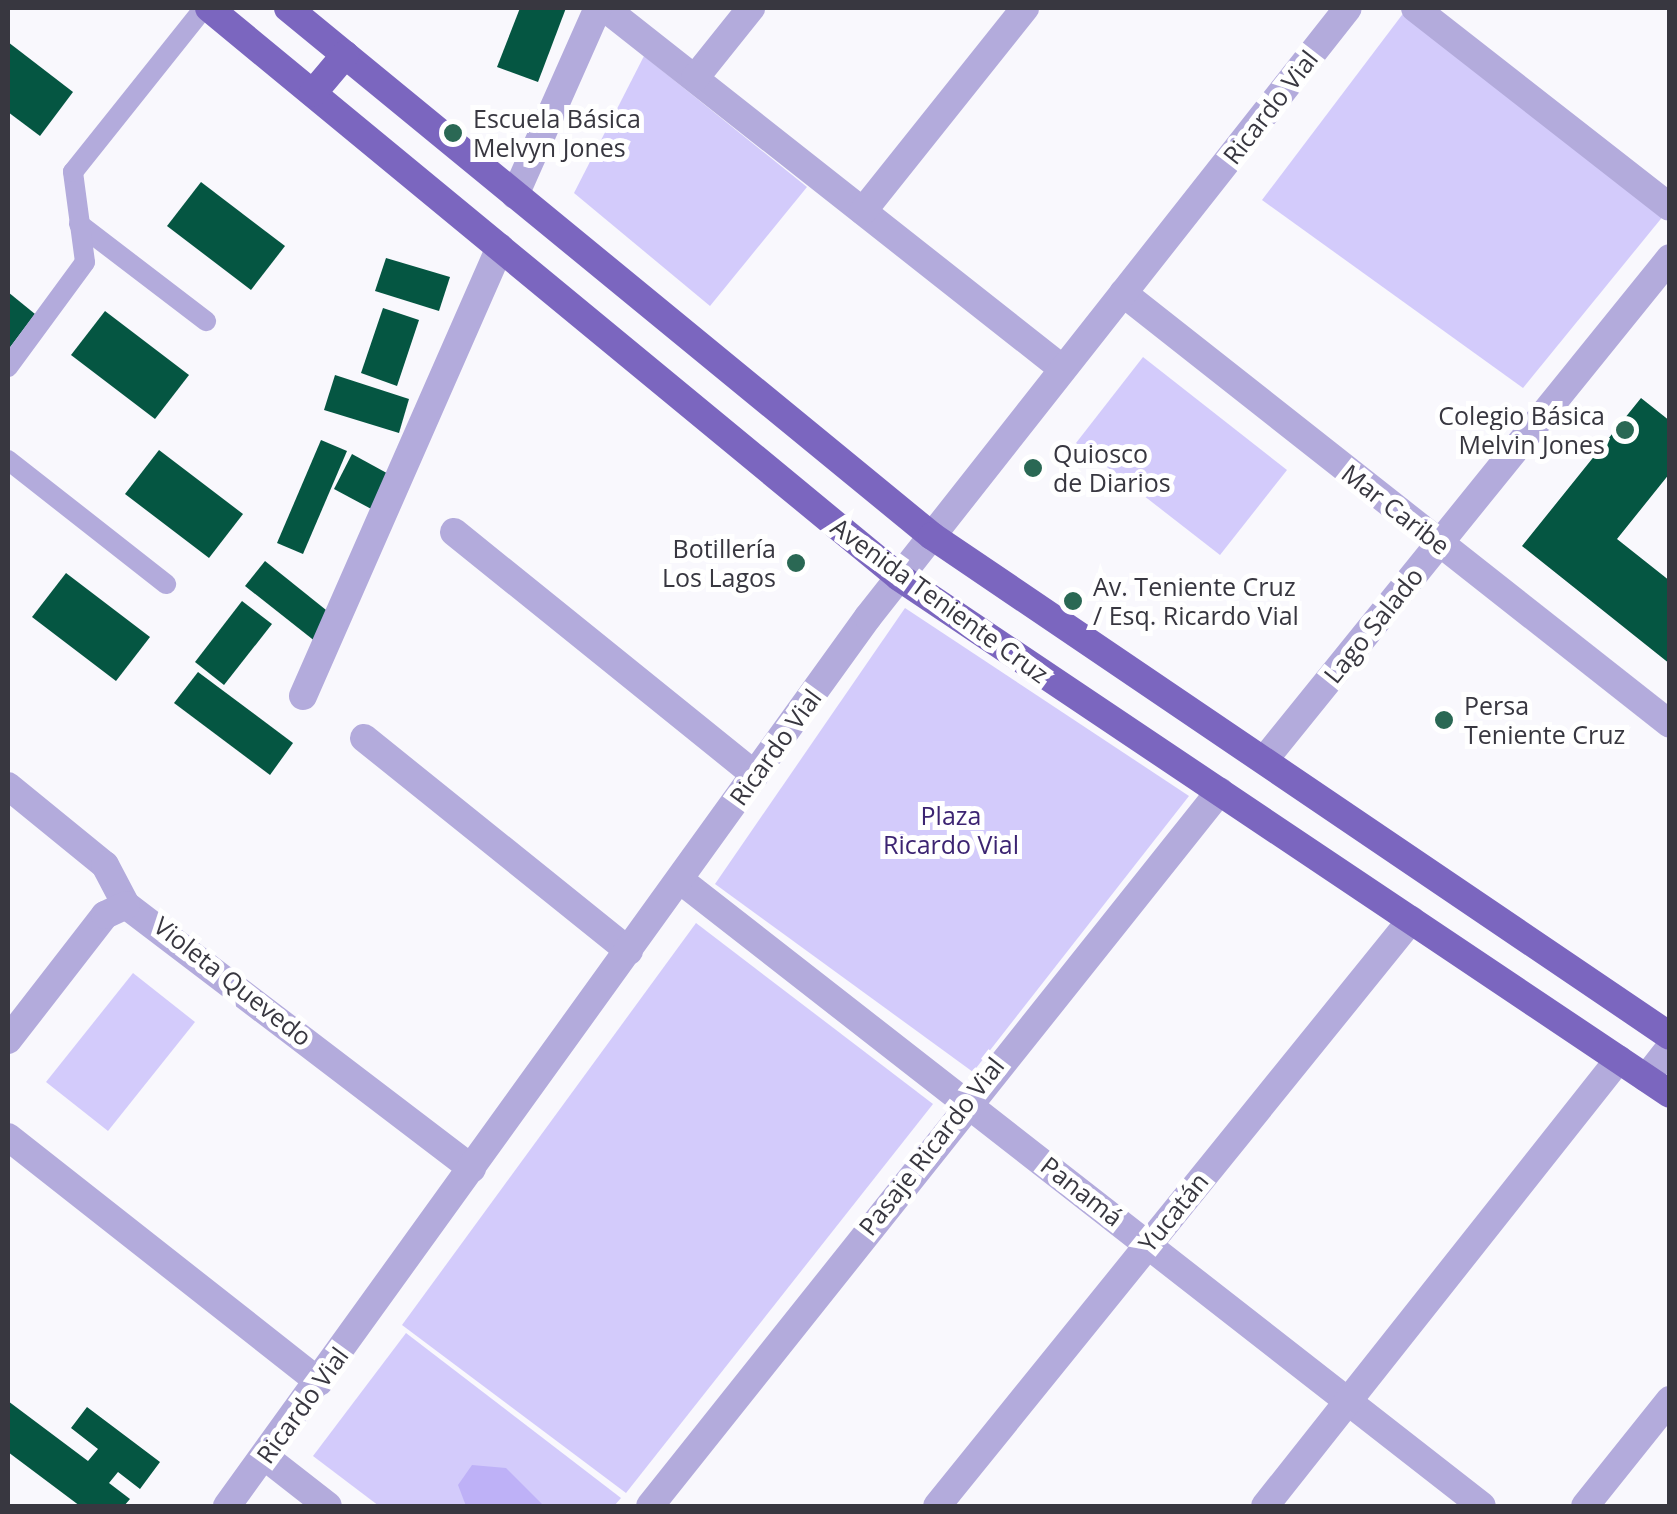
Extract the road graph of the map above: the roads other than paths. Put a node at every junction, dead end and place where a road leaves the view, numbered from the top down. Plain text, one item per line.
1 (207, 8) edge
2 (288, 8) edge
3 (601, 8) edge
4 (751, 8) edge
5 (1025, 8) edge
6 (1348, 8) edge
7 (1416, 8) edge
8 (345, 54) junction
9 (695, 78) junction
10 (313, 93) junction
11 (516, 195) junction
12 (1670, 207) edge
13 (863, 211) junction
14 (79, 224) junction
15 (500, 247) junction
16 (1670, 258) edge
17 (1123, 293) junction
18 (206, 321) dead end
19 (8, 367) edge
20 (1064, 369) junction
21 (8, 460) edge
22 (454, 532) dead end
23 (932, 536) junction
24 (1439, 542) junction
25 (899, 577) junction
26 (166, 584) dead end
27 (303, 696) dead end
28 (1670, 724) edge
29 (364, 738) dead end
30 (1265, 759) junction
31 (756, 775) junction
32 (8, 786) edge
33 (1220, 791) junction
34 (680, 880) junction
35 (126, 904) junction
36 (1411, 920) junction
37 (629, 950) junction
38 (1670, 1036) edge
39 (8, 1040) edge
40 (1670, 1047) edge
41 (1618, 1059) junction
42 (1658, 1086) edge
43 (965, 1101) junction
44 (8, 1137) edge
45 (472, 1169) junction
46 (1148, 1242) junction
47 (319, 1382) junction
48 (1670, 1400) edge
49 (1348, 1401) junction
50 (264, 1456) junction
51 (227, 1506) edge
52 (328, 1506) edge
53 (650, 1506) edge
54 (938, 1506) edge
55 (1264, 1506) edge
56 (1482, 1506) edge
57 (1585, 1506) edge

1 - 10 main road, Avenida Teniente Cruz
1 - 14 lane
2 - 8 main road, Avenida Teniente Cruz
3 - 9 street
3 - 11 street
4 - 9 street
5 - 13 street
6 - 17 street, Ricardo Vial
7 - 12 street
8 - 10 main road
8 - 11 main road, Avenida Teniente Cruz
9 - 13 street
10 - 15 main road, Avenida Teniente Cruz
11 - 23 main road, Avenida Teniente Cruz
13 - 20 street
14 - 18 lane
14 - 19 lane
15 - 25 main road, Avenida Teniente Cruz
15 - 27 street
16 - 24 street, Lago Salado
17 - 20 street, Ricardo Vial
17 - 24 street, Mar Caribe
20 - 23 street, Ricardo Vial
21 - 26 lane
22 - 31 street
23 - 25 street, Ricardo Vial
23 - 30 main road, Avenida Teniente Cruz
24 - 28 street, Mar Caribe
24 - 30 street, Lago Salado
25 - 31 street, Ricardo Vial
25 - 33 main road, Avenida Teniente Cruz
29 - 37 street
30 - 38 main road, Avenida Teniente Cruz
31 - 34 street, Ricardo Vial
32 - 35 street, Violeta Quevedo
33 - 36 main road, Avenida Teniente Cruz
33 - 43 street, Pasaje Ricardo Vial
34 - 37 street, Ricardo Vial
34 - 43 street, Panamá
35 - 39 street
35 - 45 street, Violeta Quevedo
36 - 41 main road, Avenida Teniente Cruz
36 - 46 street, Yucatán
37 - 45 street, Ricardo Vial
40 - 42 street
41 - 42 main road, Avenida Teniente Cruz
41 - 49 street
43 - 46 street, Panamá
43 - 53 street, Pasaje Ricardo Vial
44 - 47 street
45 - 47 street, Ricardo Vial
46 - 49 street, Panamá
46 - 54 street, Yucatán
47 - 50 street, Ricardo Vial
48 - 57 street
49 - 55 street
49 - 56 street, Panamá
50 - 51 street, Ricardo Vial
50 - 52 street

